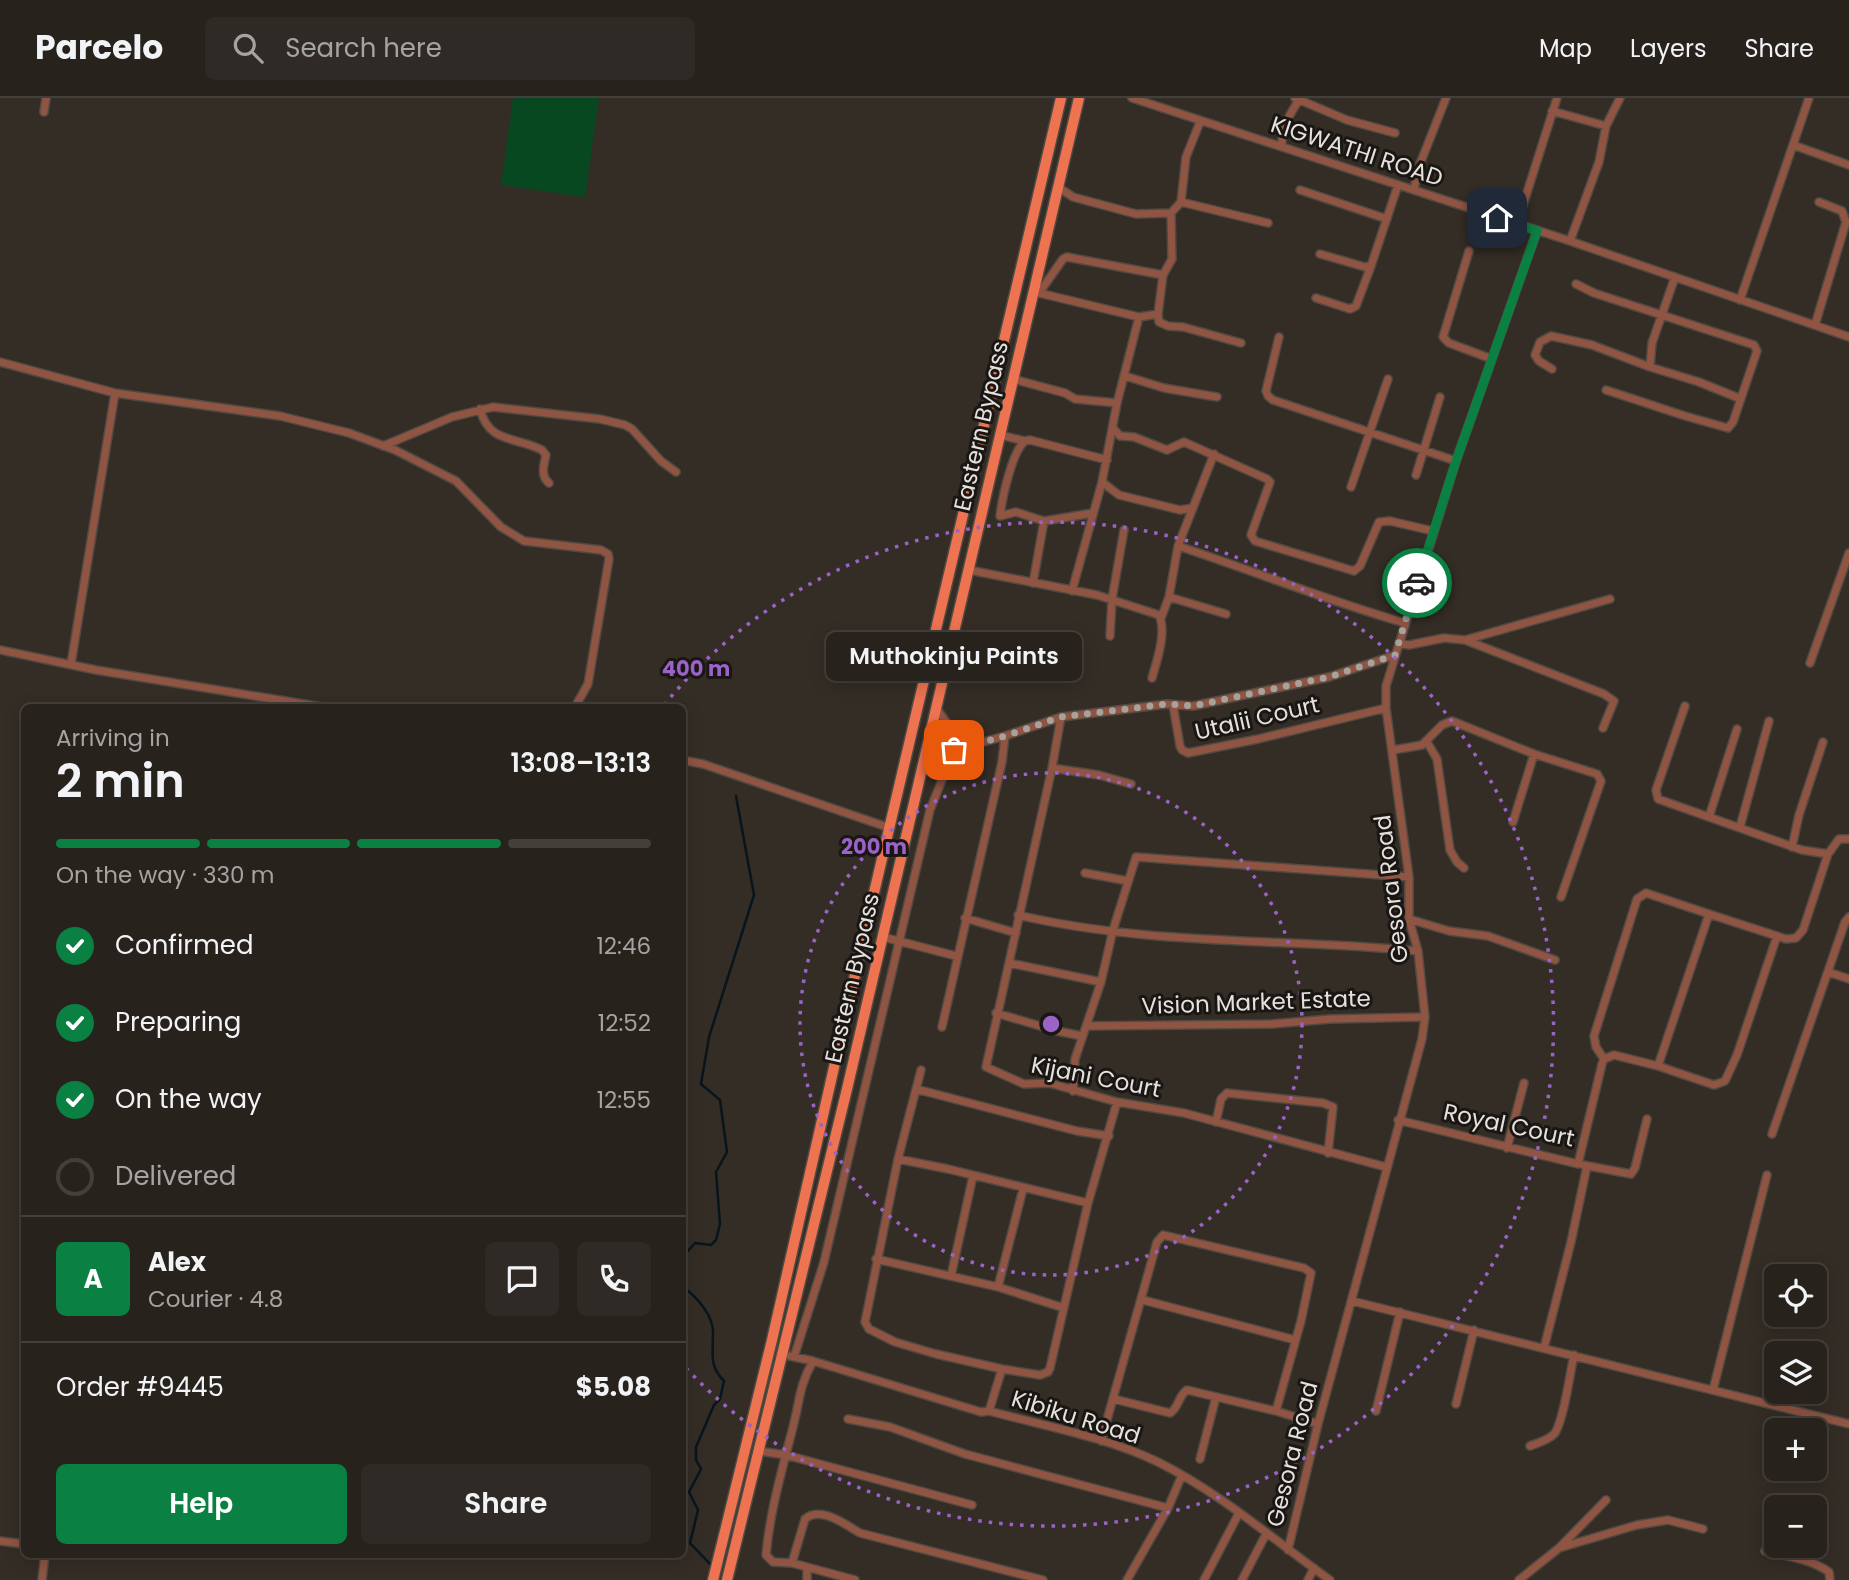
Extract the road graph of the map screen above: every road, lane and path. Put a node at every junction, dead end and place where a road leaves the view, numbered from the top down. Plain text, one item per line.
1 (47, 98) edge
2 (1061, 98) edge
3 (1079, 98) edge
4 (1132, 98) edge
5 (1446, 98) edge
6 (1557, 98) edge
7 (1620, 98) edge
8 (1809, 98) edge
9 (1297, 99) edge
10 (1155, 102) edge
11 (1552, 111) junction
12 (44, 112) dead end
13 (1200, 122) junction
14 (1606, 126) junction
15 (1395, 133) dead end
16 (1793, 145) junction
17 (1282, 147) junction
18 (1849, 165) edge
19 (1398, 185) junction
20 (1058, 187) junction
21 (1300, 190) dead end
22 (1414, 190) junction
23 (1181, 202) junction
24 (1819, 202) dead end
25 (1171, 213) junction
26 (1387, 219) junction
27 (1268, 223) dead end
28 (1517, 224) junction
29 (1537, 231) junction
30 (1570, 241) junction
31 (1469, 251) dead end
32 (1320, 254) dead end
33 (1371, 265) junction
34 (1163, 275) junction
35 (1675, 277) junction
36 (1576, 284) dead end
37 (1037, 289) junction
38 (1315, 298) dead end
39 (1740, 300) junction
40 (1158, 314) junction
41 (1661, 314) junction
42 (1139, 317) junction
43 (1815, 325) junction
44 (1279, 337) dead end
45 (1849, 337) edge
46 (1241, 344) dead end
47 (1492, 359) junction
48 (0, 362) edge
49 (1650, 367) junction
50 (1552, 369) dead end
51 (1125, 376) junction
52 (1013, 379) junction
53 (1388, 379) dead end
54 (1606, 390) dead end
55 (115, 393) junction
56 (1217, 397) dead end
57 (1440, 397) dead end
58 (1741, 398) junction
59 (1117, 403) junction
60 (480, 409) junction
61 (1113, 428) junction
62 (1369, 432) junction
63 (1000, 435) junction
64 (1025, 441) junction
65 (383, 446) junction
66 (1424, 451) junction
67 (1214, 454) junction
68 (1107, 460) junction
69 (1456, 461) junction
70 (676, 472) dead end
71 (1416, 475) dead end
72 (1102, 482) junction
73 (549, 483) dead end
74 (1351, 486) dead end
75 (1193, 508) junction
76 (1093, 513) junction
77 (1044, 521) junction
78 (1124, 530) dead end
79 (1433, 531) junction
80 (1178, 546) junction
81 (1849, 553) edge
82 (969, 570) junction
83 (1033, 583) junction
84 (1072, 591) junction
85 (1169, 597) junction
86 (1112, 599) junction
87 (1610, 599) dead end
88 (1226, 614) dead end
89 (1161, 618) junction
90 (1405, 623) junction
91 (1110, 636) dead end
92 (1465, 640) junction
93 (1399, 643) junction
94 (0, 650) edge
95 (1395, 655) junction
96 (1810, 663) dead end
97 (71, 664) junction
98 (1153, 678) dead end
99 (304, 704) edge
100 (577, 704) edge
101 (1173, 705) junction
102 (1685, 706) dead end
103 (936, 708) junction
104 (1386, 708) junction
105 (1061, 717) junction
106 (1769, 721) dead end
107 (1603, 728) dead end
108 (1737, 729) dead end
109 (1005, 736) junction
110 (1427, 742) junction
111 (1823, 742) dead end
112 (926, 750) junction
113 (954, 750) junction
114 (1393, 750) junction
115 (1534, 754) junction
116 (686, 761) edge
117 (1052, 768) junction
118 (1131, 784) dead end
119 (913, 806) junction
120 (930, 810) junction
121 (1709, 817) junction
122 (1513, 822) dead end
123 (1741, 827) junction
124 (890, 828) junction
125 (1849, 839) edge
126 (1792, 847) junction
127 (1828, 854) junction
128 (1464, 868) dead end
129 (1085, 873) dead end
130 (1409, 877) junction
131 (1128, 881) junction
132 (1561, 897) dead end
133 (1709, 914) junction
134 (1018, 915) junction
135 (1849, 917) edge
136 (965, 918) junction
137 (1409, 919) junction
138 (1113, 930) junction
139 (1016, 933) junction
140 (1777, 936) junction
141 (883, 937) junction
142 (901, 941) junction
143 (1418, 951) junction
144 (956, 956) junction
145 (1555, 960) dead end
146 (1009, 962) junction
147 (1828, 972) junction
148 (1849, 979) edge
149 (1101, 982) junction
150 (996, 1013) junction
151 (1425, 1017) junction
152 (1088, 1026) junction
153 (942, 1027) dead end
154 (860, 1035) junction
155 (1082, 1036) junction
156 (876, 1038) junction
157 (1604, 1059) junction
158 (1658, 1066) junction
159 (920, 1070) dead end
160 (1524, 1083) dead end
161 (829, 1086) junction
162 (847, 1089) junction
163 (916, 1089) junction
164 (1073, 1091) junction
165 (1117, 1102) junction
166 (1647, 1119) dead end
167 (1398, 1120) junction
168 (1216, 1122) junction
169 (1772, 1134) dead end
170 (1109, 1136) junction
171 (1507, 1148) junction
172 (1328, 1153) junction
173 (898, 1159) junction
174 (1583, 1165) junction
175 (1386, 1167) junction
176 (973, 1175) junction
177 (1767, 1175) dead end
178 (1023, 1189) junction
179 (1088, 1203) junction
180 (817, 1213) junction
181 (835, 1216) junction
182 (876, 1259) junction
183 (951, 1276) junction
184 (998, 1287) junction
185 (1143, 1300) junction
186 (1352, 1301) junction
187 (1064, 1308) junction
188 (1400, 1312) junction
189 (1474, 1330) junction
190 (1295, 1340) junction
191 (1544, 1348) junction
192 (1574, 1355) junction
193 (788, 1356) junction
194 (813, 1361) junction
195 (1002, 1369) junction
196 (1713, 1390) junction
197 (1216, 1397) junction
198 (1114, 1399) junction
199 (1457, 1404) dead end
200 (989, 1411) junction
201 (1276, 1411) junction
202 (1376, 1411) dead end
203 (848, 1419) dead end
204 (1318, 1424) junction
205 (1849, 1424) edge
206 (1101, 1441) junction
207 (1530, 1446) dead end
208 (759, 1451) junction
209 (786, 1455) junction
210 (1200, 1459) dead end
211 (1182, 1475) junction
212 (1606, 1500) dead end
213 (972, 1505) dead end
214 (1168, 1508) junction
215 (1239, 1513) junction
216 (1703, 1529) dead end
217 (1266, 1534) junction
218 (0, 1541) edge
219 (21, 1544) edge
220 (1559, 1548) junction
221 (1289, 1550) junction
222 (45, 1558) edge
223 (1793, 1558) edge
224 (792, 1563) junction
225 (807, 1567) junction
226 (1314, 1568) junction
227 (42, 1580) edge
228 (713, 1580) edge
229 (727, 1580) edge
230 (807, 1580) edge
231 (855, 1580) edge
232 (1043, 1580) edge
233 (1127, 1580) edge
234 (1204, 1580) edge
235 (1242, 1580) edge
236 (1308, 1580) edge
237 (1330, 1580) edge
238 (1519, 1580) edge
239 (1830, 1580) edge

1 - 12 street
2 - 124 main road, Eastern Bypass
3 - 20 main road, Eastern Bypass
4 - 10 street, KIGWATHI ROAD
5 - 22 street
6 - 11 street
7 - 14 street
8 - 16 street
9 - 15 street
9 - 17 street
10 - 13 street, KIGWATHI ROAD
11 - 14 street
11 - 28 street
13 - 17 street, KIGWATHI ROAD
13 - 23 street
14 - 30 street
16 - 18 street
16 - 39 street
17 - 19 street, KIGWATHI ROAD
19 - 22 street, KIGWATHI ROAD
19 - 26 street
20 - 25 street
20 - 37 main road, Eastern Bypass
21 - 26 street
22 - 28 street, KIGWATHI ROAD
23 - 25 street
23 - 27 street
24 - 43 street
25 - 34 street
26 - 33 street
28 - 29 street, KIGWATHI ROAD
29 - 30 street, KIGWATHI ROAD
29 - 47 street, Gesora Road
30 - 35 street, KIGWATHI ROAD
31 - 47 street
32 - 33 street
33 - 38 street
34 - 37 street
34 - 40 street
35 - 39 street, KIGWATHI ROAD
35 - 41 street
36 - 41 street
37 - 42 street
37 - 52 main road, Eastern Bypass
39 - 43 street, KIGWATHI ROAD
40 - 42 street
40 - 46 street
41 - 49 street
41 - 58 street
42 - 51 street
43 - 45 street, KIGWATHI ROAD
44 - 62 street
47 - 69 street, Gesora Road
48 - 55 street
49 - 50 street
49 - 58 street
51 - 56 street
51 - 59 street
52 - 59 street
52 - 63 main road, Eastern Bypass
53 - 62 street
54 - 58 street
55 - 65 street
55 - 97 street
57 - 66 street
59 - 61 street
60 - 65 street
60 - 70 street
60 - 73 street
61 - 67 street
61 - 68 street
62 - 66 street
62 - 74 street
63 - 64 street
63 - 82 main road, Eastern Bypass
64 - 68 street
64 - 77 street
65 - 100 street
66 - 69 street
66 - 71 street
67 - 75 street
67 - 79 street
68 - 72 street
69 - 79 street, Gesora Road
72 - 75 street
72 - 76 street
75 - 80 street
76 - 77 street
76 - 84 street
77 - 83 street
78 - 86 street
79 - 90 street, Gesora Road
80 - 85 street
80 - 90 street
81 - 96 street
82 - 83 street
82 - 103 main road, Eastern Bypass
83 - 84 street
84 - 86 street
85 - 88 street
85 - 89 street
86 - 89 street
86 - 91 street
87 - 92 street
89 - 98 street
90 - 93 street, Gesora Road
92 - 93 street
92 - 107 street
93 - 95 street, Gesora Road
94 - 97 street
95 - 101 street
95 - 104 street, Gesora Road
97 - 99 street
101 - 104 street, Utalii Court
101 - 105 street
102 - 121 street
103 - 112 main road, Eastern Bypass
103 - 113 street
104 - 114 street, Gesora Road
105 - 109 street
105 - 117 street, Kijani Court
106 - 123 street
108 - 121 street
109 - 113 street
109 - 136 street
110 - 114 street
110 - 115 street
110 - 128 street
111 - 126 street
112 - 113 street
112 - 119 main road, Eastern Bypass
113 - 120 street
114 - 130 street, Gesora Road
115 - 122 street
115 - 132 street
116 - 124 street
117 - 118 street
117 - 134 street, Kijani Court
119 - 120 street
119 - 141 main road, Eastern Bypass
120 - 142 street
121 - 123 street
123 - 126 street
124 - 161 main road, Eastern Bypass
125 - 127 street
126 - 127 street
127 - 140 street
129 - 131 street
130 - 131 street
130 - 137 street, Gesora Road
131 - 138 street
133 - 140 street
133 - 157 street
133 - 158 street
134 - 138 street
134 - 139 street, Kijani Court
135 - 147 street
136 - 139 street
136 - 144 street
137 - 143 street, Gesora Road
137 - 145 street
138 - 143 street
138 - 149 street
139 - 146 street, Kijani Court
140 - 158 street
141 - 142 street
141 - 154 main road, Eastern Bypass
142 - 144 street
142 - 156 street
143 - 151 street, Gesora Road
144 - 153 street
146 - 149 street
146 - 150 street, Kijani Court
147 - 148 street
147 - 169 street
149 - 152 street
150 - 155 street
150 - 164 street, Kijani Court
151 - 152 street, Vision Market Estate
151 - 167 street, Gesora Road
152 - 155 street
154 - 156 street
154 - 162 main road, Eastern Bypass
155 - 164 street
156 - 181 street
157 - 158 street
157 - 174 street, Royal Court
159 - 163 street
160 - 171 street
161 - 162 main road
161 - 228 main road, Eastern Bypass
162 - 180 main road, Eastern Bypass
163 - 170 street
163 - 173 street
164 - 165 street, Kijani Court
165 - 168 street, Kijani Court
165 - 170 street
166 - 174 street
167 - 171 street, Royal Court
167 - 175 street, Gesora Road
168 - 172 street, Kijani Court
168 - 172 street
170 - 179 street
171 - 174 street, Royal Court
172 - 175 street, Kijani Court
173 - 176 street
173 - 182 street
174 - 191 street
175 - 186 street, Gesora Road
176 - 178 street
176 - 183 street
177 - 196 street
178 - 179 street
178 - 184 street
179 - 187 street
180 - 181 street
180 - 193 main road, Eastern Bypass
181 - 193 street
182 - 183 street
182 - 195 street
183 - 184 street
184 - 187 street
185 - 190 street
185 - 190 street
185 - 198 street
186 - 188 street
186 - 204 street, Gesora Road
187 - 195 street
188 - 189 street
188 - 202 street
189 - 191 street
189 - 199 street
190 - 201 street
191 - 192 street
192 - 196 street
192 - 207 street
193 - 194 street, Kibiku Road
193 - 208 main road, Eastern Bypass
194 - 200 street, Kibiku Road
194 - 209 street
195 - 200 street
196 - 205 street
197 - 198 street
197 - 201 street
197 - 210 street
198 - 206 street
200 - 206 street, Kibiku Road
201 - 204 street
203 - 214 street
204 - 221 street, Gesora Road
206 - 211 street, Kibiku Road
208 - 209 street
208 - 229 main road, Eastern Bypass
209 - 213 street
209 - 224 street
211 - 214 street
211 - 215 street, Kibiku Road
212 - 220 street
214 - 233 street
215 - 217 street, Kibiku Road
215 - 234 street
216 - 220 street
217 - 221 street, Kibiku Road
217 - 235 street
218 - 219 street
220 - 238 street
221 - 226 street, Kibiku Road
222 - 227 street
223 - 239 street
224 - 225 street
224 - 232 street
225 - 230 street
225 - 231 street
226 - 236 street
226 - 237 street, Kibiku Road

